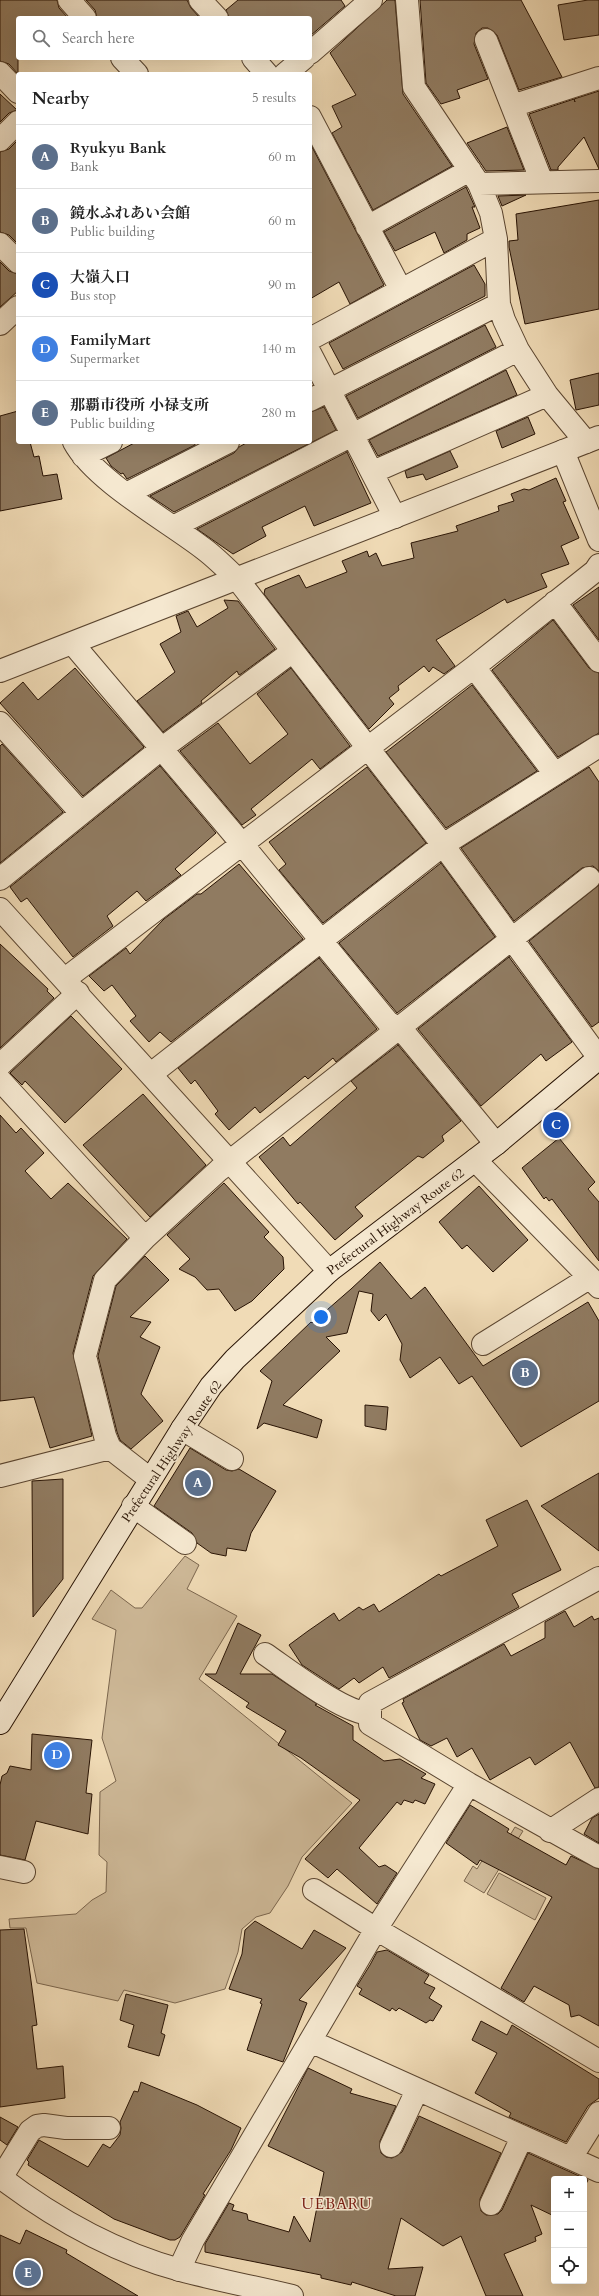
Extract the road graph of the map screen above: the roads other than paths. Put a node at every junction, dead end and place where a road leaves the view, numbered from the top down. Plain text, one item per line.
1 (69, 0) edge
2 (200, 0) edge
3 (407, 0) edge
4 (366, 1) edge
5 (83, 16) edge
6 (215, 16) edge
7 (486, 40) dead end
8 (312, 50) edge
9 (124, 60) edge
10 (257, 60) edge
11 (301, 60) edge
12 (135, 72) edge
13 (278, 72) edge
14 (285, 72) edge
15 (0, 73) edge
16 (599, 78) edge
17 (16, 90) edge
18 (512, 106) junction
19 (312, 122) edge
20 (16, 124) edge
21 (0, 140) edge
22 (475, 177) junction
23 (599, 181) edge
24 (542, 182) junction
25 (367, 227) junction
26 (496, 239) junction
27 (0, 244) edge
28 (16, 260) edge
29 (401, 290) junction
30 (499, 304) junction
31 (16, 309) edge
32 (0, 324) edge
33 (312, 338) edge
34 (518, 350) junction
35 (312, 357) edge
36 (330, 390) junction
37 (547, 395) junction
38 (312, 399) edge
39 (353, 433) junction
40 (592, 440) edge
41 (102, 444) edge
42 (224, 444) edge
43 (78, 449) edge
44 (563, 451) junction
45 (373, 472) junction
46 (126, 494) junction
47 (395, 517) junction
48 (596, 526) edge
49 (173, 527) junction
50 (599, 564) edge
51 (238, 580) junction
52 (555, 602) junction
53 (73, 644) junction
54 (293, 651) junction
55 (599, 661) edge
56 (474, 667) junction
57 (0, 671) edge
58 (0, 723) edge
59 (599, 746) edge
60 (369, 747) junction
61 (162, 749) junction
62 (555, 774) junction
63 (81, 813) junction
64 (242, 844) junction
65 (443, 845) junction
66 (589, 878) dead end
67 (0, 879) edge
68 (0, 909) edge
69 (513, 939) junction
70 (322, 941) junction
71 (72, 986) junction
72 (396, 1030) junction
73 (599, 1058) edge
74 (0, 1065) edge
75 (150, 1074) junction
76 (0, 1080) edge
77 (496, 1144) junction
78 (475, 1160) junction
79 (230, 1161) junction
80 (145, 1238) junction
81 (329, 1271) junction
82 (594, 1282) edge
83 (483, 1344) dead end
84 (182, 1429) junction
85 (110, 1448) junction
86 (232, 1459) dead end
87 (0, 1476) edge
88 (150, 1479) junction
89 (133, 1506) junction
90 (186, 1543) dead end
91 (599, 1578) edge
92 (265, 1654) dead end
93 (370, 1714) junction
94 (0, 1723) edge
95 (469, 1784) junction
96 (599, 1799) edge
97 (550, 1831) junction
98 (599, 1857) edge
99 (0, 1868) edge
100 (24, 1872) dead end
101 (314, 1890) dead end
102 (376, 1929) junction
103 (310, 2041) junction
104 (599, 2062) edge
105 (417, 2090) junction
106 (599, 2113) edge
107 (109, 2128) dead end
108 (522, 2137) junction
109 (391, 2146) dead end
110 (571, 2158) junction
111 (599, 2171) edge
112 (1, 2178) edge
113 (491, 2204) dead end
114 (179, 2270) junction
115 (292, 2296) edge

1 - 5 street
2 - 6 street
3 - 22 street
4 - 8 street
7 - 18 street
9 - 12 street
10 - 13 street
11 - 14 street
15 - 17 street
16 - 18 street
18 - 24 street
19 - 25 street
20 - 21 street
22 - 24 street
22 - 25 street
22 - 26 street
23 - 24 street
25 - 29 street
26 - 29 street
26 - 30 street
27 - 28 street
29 - 33 street
30 - 34 street
30 - 36 street
31 - 32 street
34 - 37 street
34 - 39 street
35 - 36 street
36 - 38 street
36 - 39 street
37 - 40 street
37 - 45 street
39 - 45 street
39 - 49 street
40 - 44 street
41 - 43 street
42 - 46 street
43 - 46 street
44 - 47 street
44 - 48 street
45 - 47 street
46 - 49 street
47 - 51 street
49 - 51 street
50 - 52 street
51 - 53 street
51 - 54 street
52 - 55 street
52 - 56 street
53 - 57 street
53 - 61 street
54 - 60 street
54 - 61 street
56 - 60 street
56 - 62 street
58 - 63 street
59 - 62 street
60 - 64 street
60 - 65 street
61 - 63 street
61 - 64 street
62 - 65 street
63 - 67 street
64 - 70 street
64 - 71 street
65 - 69 street
65 - 70 street
66 - 69 street
68 - 71 street
69 - 72 street
69 - 73 street
70 - 72 street
70 - 75 street
71 - 74 street
71 - 75 street
72 - 77 street
72 - 79 street
73 - 77 street, Prefectural Highway Route 62
75 - 79 street
76 - 80 street
77 - 78 street, Prefectural Highway Route 62
78 - 81 street, Prefectural Highway Route 62
78 - 82 street
79 - 80 street
79 - 81 street
80 - 85 street
81 - 84 street, Prefectural Highway Route 62
82 - 83 street
84 - 86 street
84 - 88 street, Prefectural Highway Route 62
85 - 87 street
85 - 88 street
88 - 89 street, Prefectural Highway Route 62
89 - 90 street
89 - 94 street, Prefectural Highway Route 62
91 - 93 street
92 - 93 street
93 - 95 street
95 - 97 street
95 - 102 street
96 - 97 street
97 - 98 street
99 - 100 street
101 - 102 street
102 - 103 street
102 - 104 street
103 - 105 street
103 - 114 street
105 - 108 street
105 - 109 street
106 - 110 street
107 - 112 street
108 - 110 street
108 - 113 street
110 - 111 street
112 - 114 street
114 - 115 street

